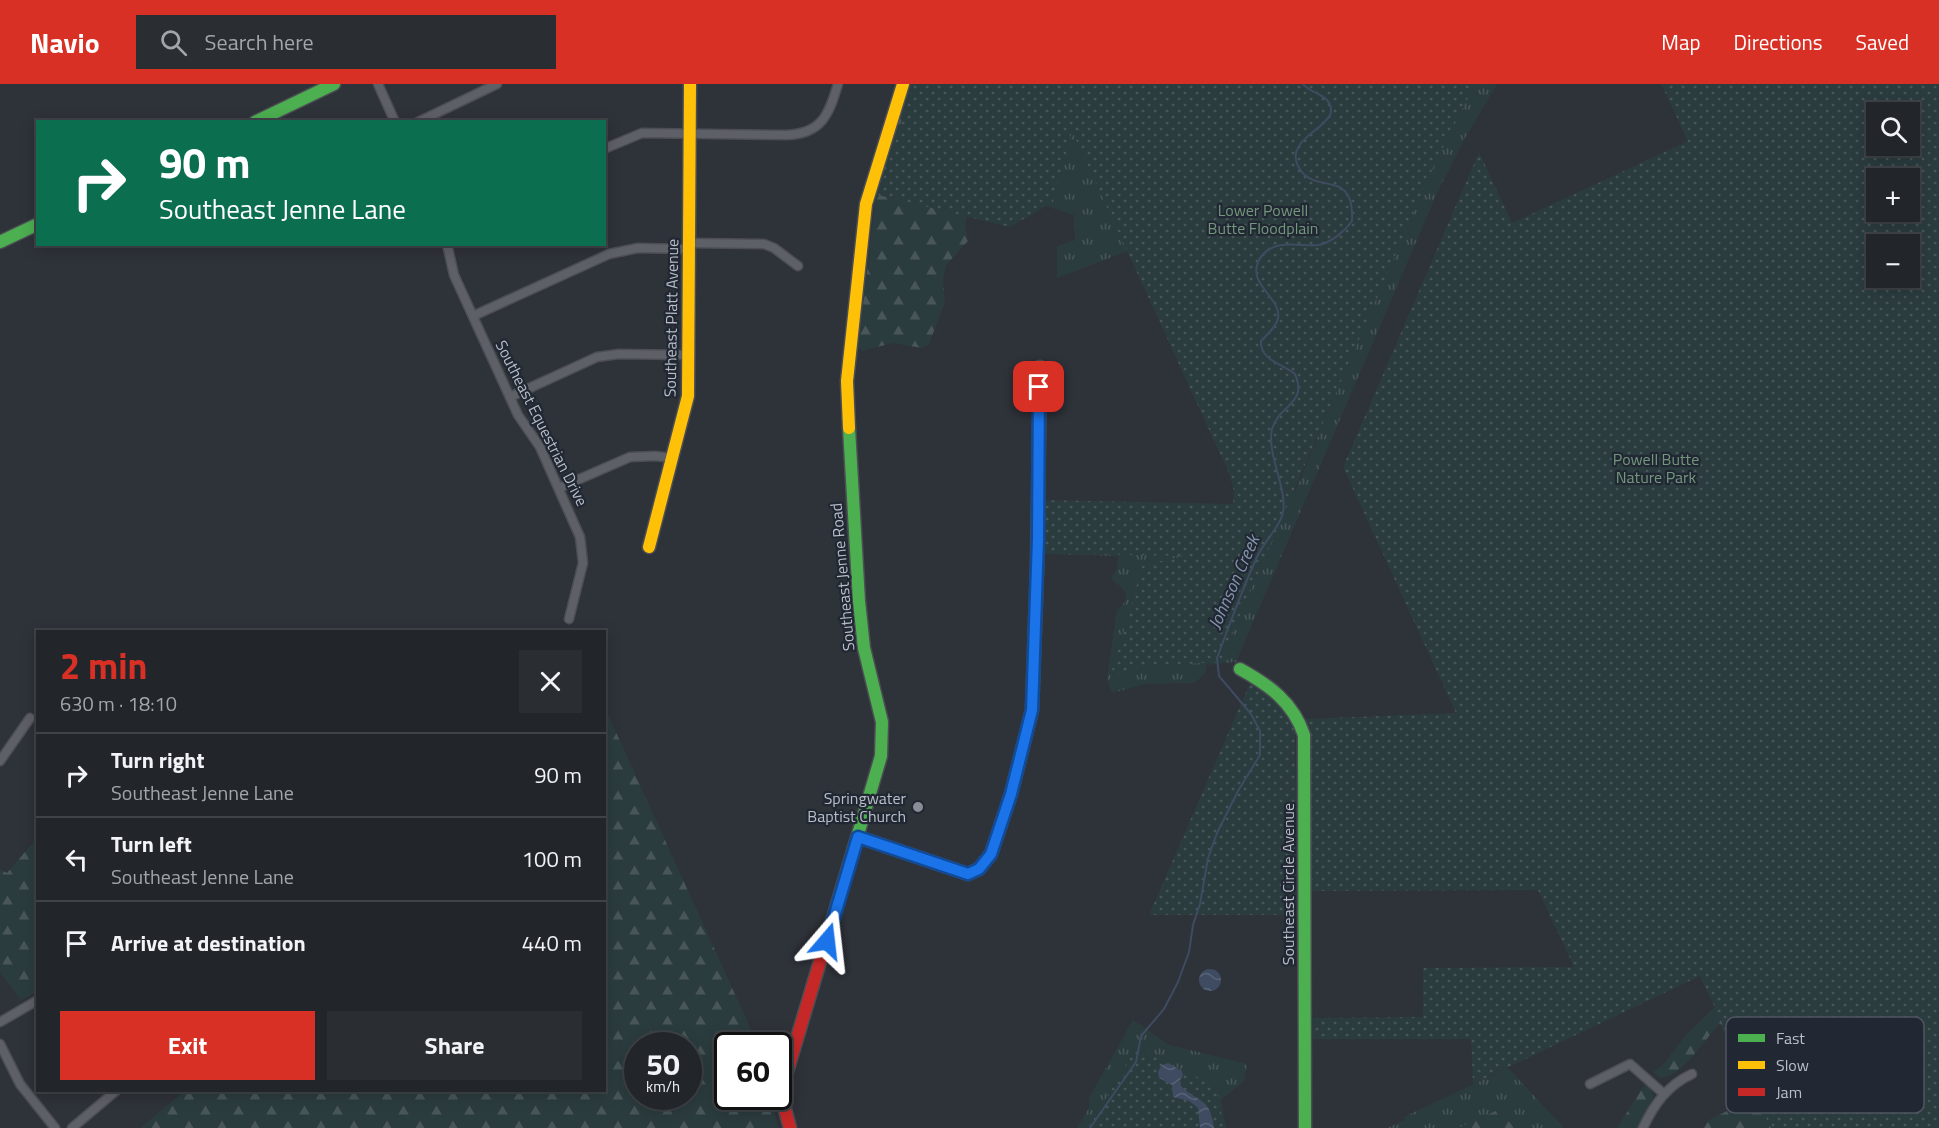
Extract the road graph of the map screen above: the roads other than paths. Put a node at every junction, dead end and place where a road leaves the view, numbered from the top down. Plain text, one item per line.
1 (334, 84) edge
2 (378, 84) edge
3 (496, 84) edge
4 (690, 84) edge
5 (838, 84) edge
6 (903, 84) edge
7 (259, 120) edge
8 (394, 120) edge
9 (422, 120) edge
10 (689, 133) junction
11 (606, 148) edge
12 (36, 225) edge
13 (0, 242) edge
14 (447, 246) edge
15 (688, 246) junction
16 (798, 266) dead end
17 (472, 316) junction
18 (687, 355) junction
19 (1040, 368) dead end
20 (510, 397) junction
21 (673, 458) junction
22 (559, 488) junction
23 (649, 548) dead end
24 (569, 619) dead end
25 (1240, 669) dead end
26 (30, 718) dead end
27 (0, 761) edge
28 (858, 837) junction
29 (36, 1001) edge
30 (0, 1022) edge
31 (0, 1044) edge
32 (1692, 1074) dead end
33 (1590, 1084) dead end
34 (115, 1092) edge
35 (1664, 1094) junction
36 (55, 1128) edge
37 (72, 1128) edge
38 (790, 1128) edge
39 (1305, 1128) edge
40 (1643, 1128) edge

1 - 7 street
2 - 8 street
3 - 9 street
4 - 10 street, Southeast Platt Avenue
5 - 10 street
6 - 28 street, Southeast Jenne Road
10 - 11 street
10 - 15 street, Southeast Platt Avenue
12 - 13 street
14 - 17 street, Southeast Equestrian Drive
15 - 16 street
15 - 17 street
15 - 18 street, Southeast Platt Avenue
17 - 20 street, Southeast Equestrian Drive
18 - 20 street
18 - 21 street, Southeast Platt Avenue
19 - 28 street
20 - 22 street, Southeast Equestrian Drive
21 - 22 street
21 - 23 street, Southeast Platt Avenue
22 - 24 street, Southeast Equestrian Drive
25 - 39 street, Southeast Circle Avenue
26 - 27 street
28 - 38 street, Southeast Jenne Road
29 - 30 street
31 - 36 street
32 - 35 street
33 - 35 street
34 - 37 street
35 - 40 street

